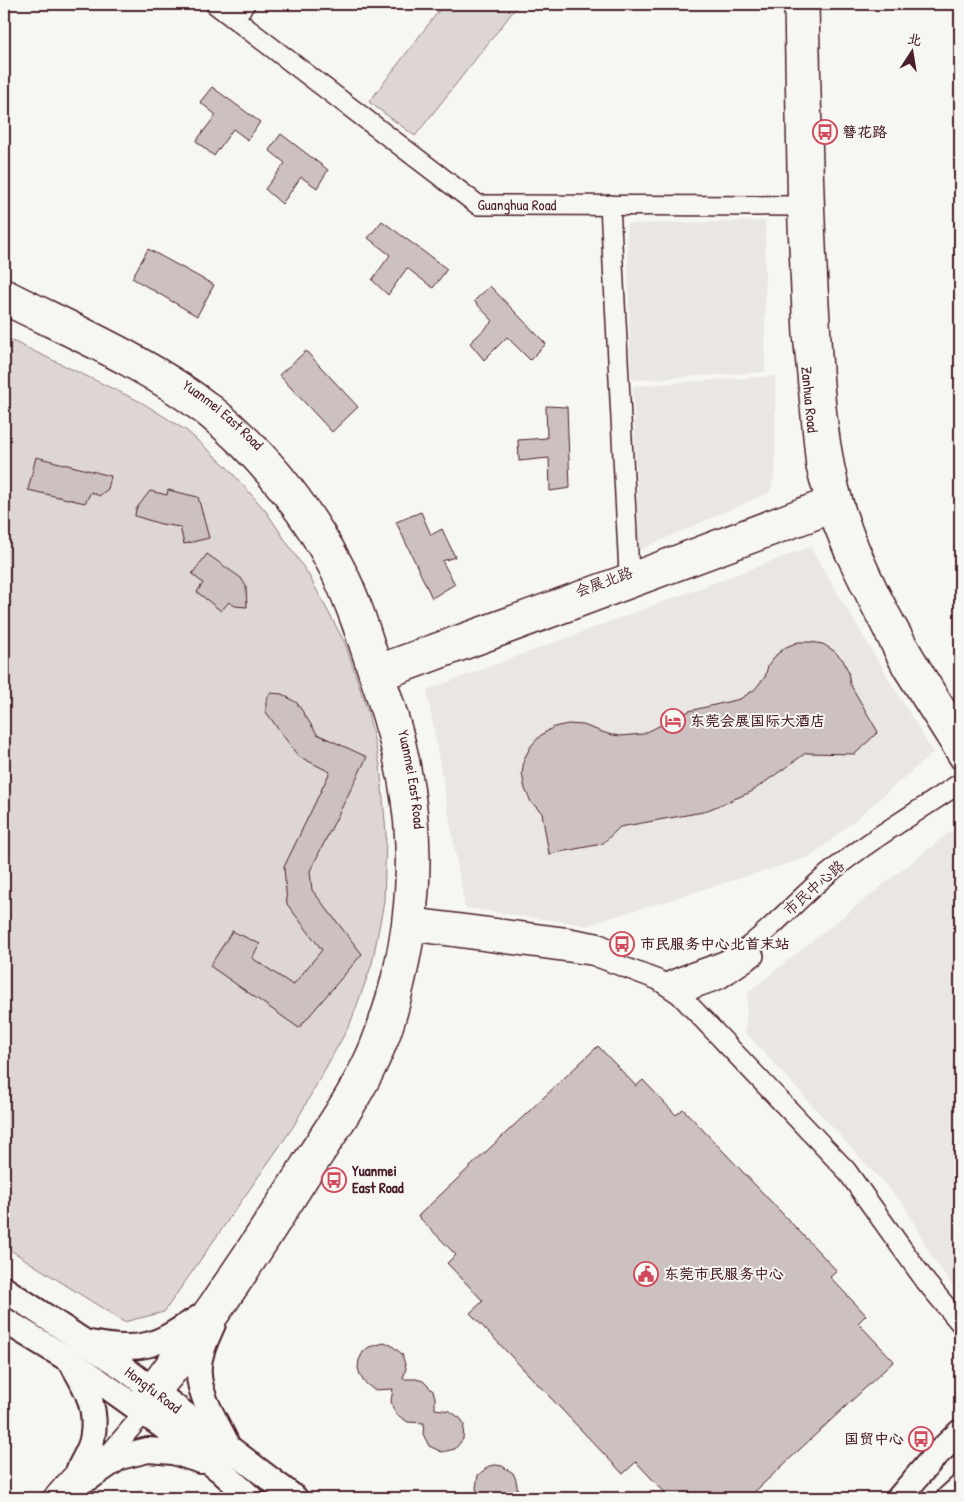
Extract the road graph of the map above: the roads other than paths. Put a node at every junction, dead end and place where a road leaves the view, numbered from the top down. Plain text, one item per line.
1 (215, 4) edge
2 (794, 4) edge
3 (809, 4) edge
4 (240, 11) edge
5 (610, 205) junction
6 (798, 206) junction
7 (4, 288) edge
8 (4, 305) edge
9 (835, 504) junction
10 (629, 573) junction
11 (377, 673) junction
12 (960, 730) edge
13 (960, 760) edge
14 (960, 783) edge
15 (960, 799) edge
16 (409, 924) junction
17 (678, 986) junction
18 (4, 1289) edge
19 (960, 1308) edge
20 (4, 1320) edge
21 (205, 1321) junction
22 (960, 1323) edge
23 (84, 1342) junction
24 (71, 1361) junction
25 (153, 1390) junction
26 (138, 1409) junction
27 (960, 1432) edge
28 (229, 1448) junction
29 (221, 1470) junction
30 (84, 1473) junction
31 (960, 1488) edge
32 (52, 1498) edge
33 (71, 1498) edge
34 (251, 1498) edge
35 (295, 1498) edge
36 (898, 1498) edge
37 (950, 1498) edge

1 - 4 street, Guanghua Road
2 - 6 street, Zanhua Road
3 - 9 street, Zanhua Road
4 - 5 street, Guanghua Road
5 - 6 street, Guanghua Road
5 - 10 street
6 - 9 street, Zanhua Road
7 - 11 street, Yuanmei East Road
8 - 11 street, Yuanmei East Road
9 - 10 street, 会展北路
9 - 11 street, 会展北路
9 - 12 street, Zanhua Road
9 - 13 street, Zanhua Road
10 - 11 street, 会展北路
11 - 16 street, Yuanmei East Road
14 - 17 street, 市民中心路
15 - 17 street, 市民中心路
16 - 17 street
16 - 21 street, Yuanmei East Road
17 - 19 street
17 - 22 street
18 - 23 main road, Hongfu Road
20 - 24 main road, Hongfu Road
21 - 23 main road
21 - 25 street, Yuanmei East Road
21 - 28 main road
23 - 25 main road, Hongfu Road
24 - 26 main road, Hongfu Road
24 - 30 main road
25 - 26 street, Yuanmei East Road
25 - 28 main road, Hongfu Road
26 - 29 main road, Hongfu Road
26 - 30 street, Yuanmei East Road
27 - 36 main road
28 - 35 main road, Hongfu Road
29 - 30 main road
29 - 34 main road, Hongfu Road
30 - 32 street, Yuanmei East Road
30 - 33 street, Yuanmei East Road
31 - 37 main road

